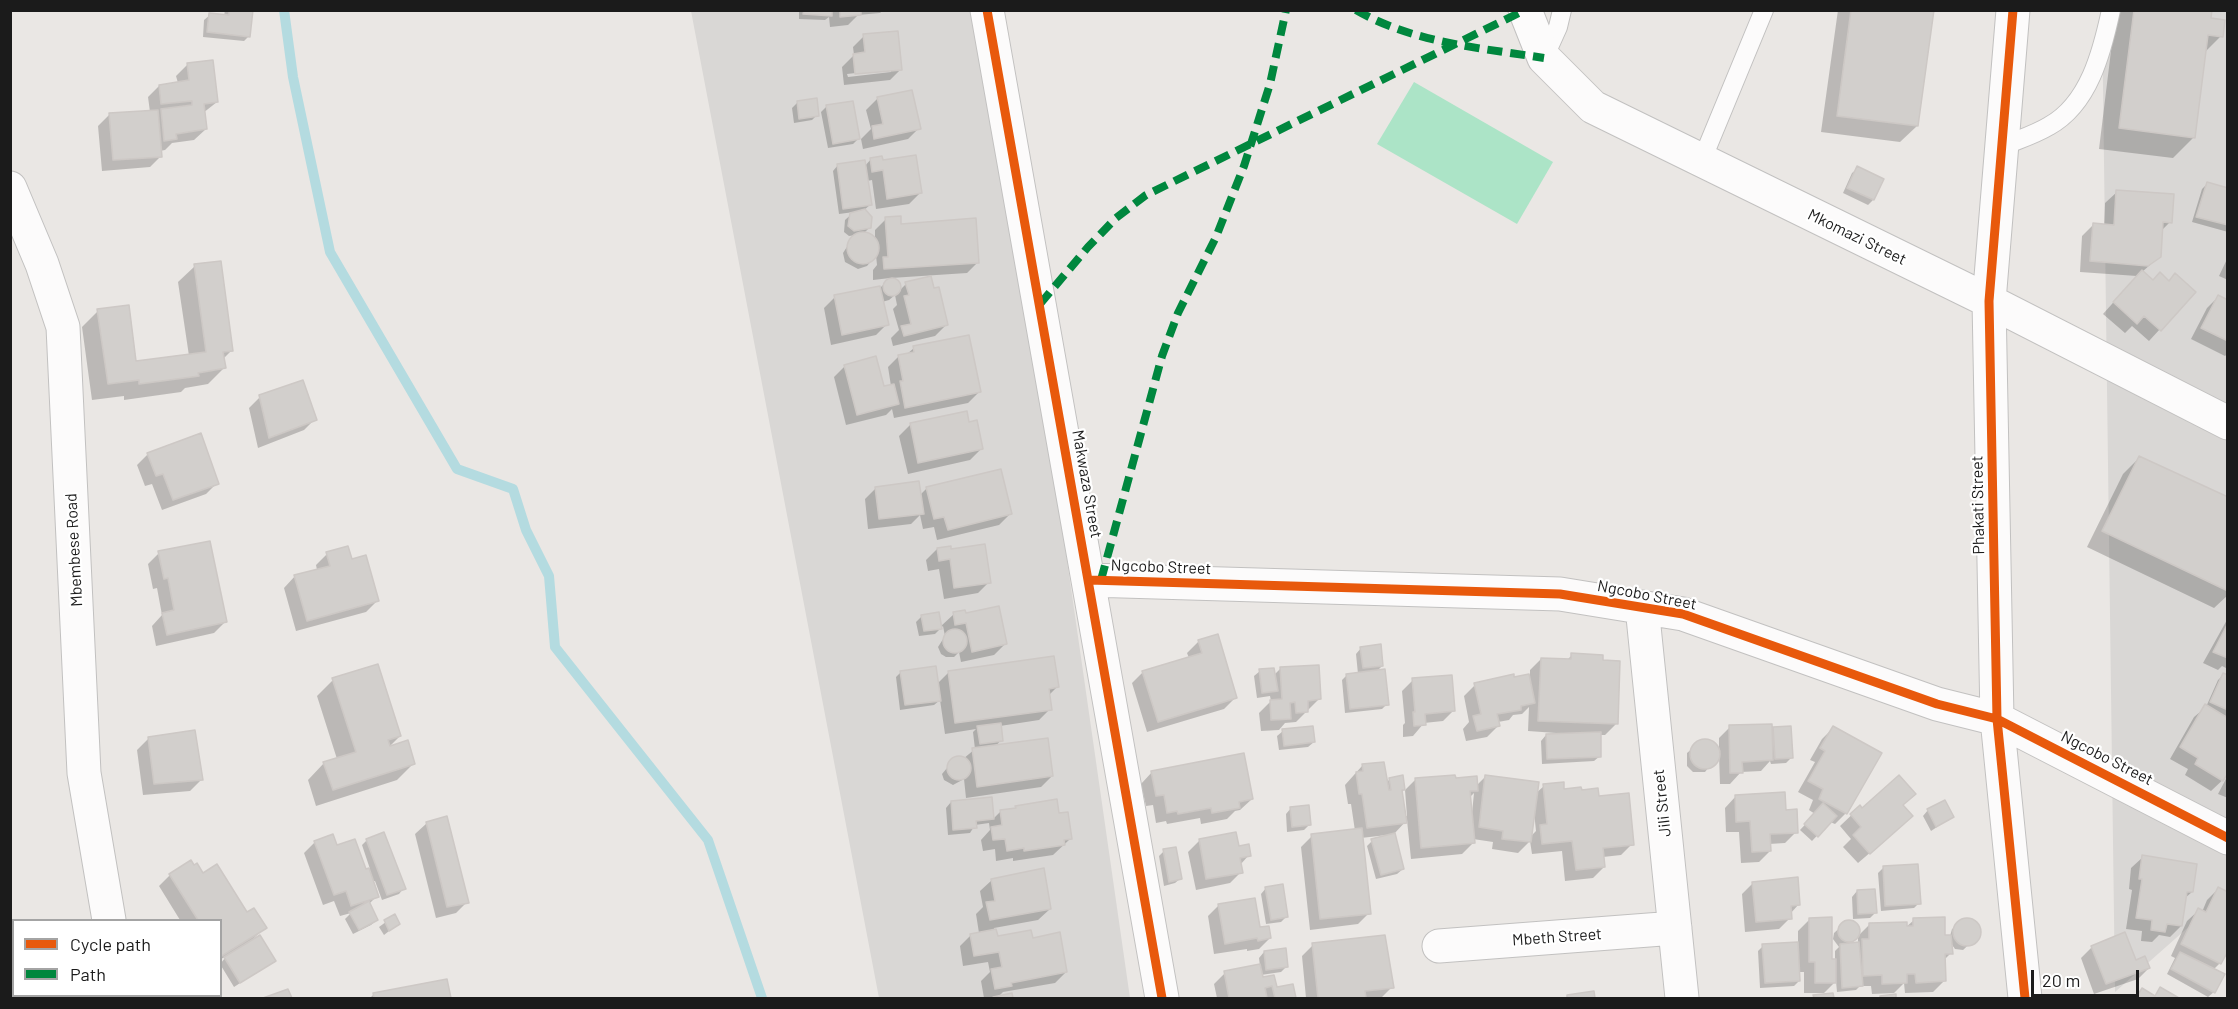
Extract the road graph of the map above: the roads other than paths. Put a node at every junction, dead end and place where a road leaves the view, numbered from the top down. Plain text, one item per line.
1 (987, 10) edge
2 (1525, 10) edge
3 (1562, 10) edge
4 (1764, 10) edge
5 (2013, 10) edge
6 (2111, 10) edge
7 (1544, 58) junction
8 (2001, 147) junction
9 (1702, 160) junction
10 (10, 188) edge
11 (1989, 301) junction
12 (2228, 423) edge
13 (1089, 580) junction
14 (1642, 607) junction
15 (1997, 719) junction
16 (2228, 838) edge
17 (109, 919) edge
18 (1675, 928) junction
19 (1439, 946) dead end
20 (1162, 999) edge
21 (1682, 999) edge
22 (2025, 999) edge

1 - 13 street, Makwaza Street
2 - 7 street, Mkomazi Street
3 - 7 lane
4 - 9 lane
5 - 8 street, Phakati Street
6 - 8 lane
7 - 9 street, Mkomazi Street
8 - 11 street, Phakati Street
9 - 11 street, Mkomazi Street
10 - 17 street, Mbembese Road
11 - 12 street, Mkomazi Street
11 - 15 street, Phakati Street
13 - 14 street, Ngcobo Street
13 - 20 street, Makwaza Street
14 - 15 street, Ngcobo Street
14 - 18 street, Jili Street
15 - 16 street, Ngcobo Street
15 - 22 street, Phakati Street
18 - 19 street, Mbeth Street
18 - 21 street, Jili Street

